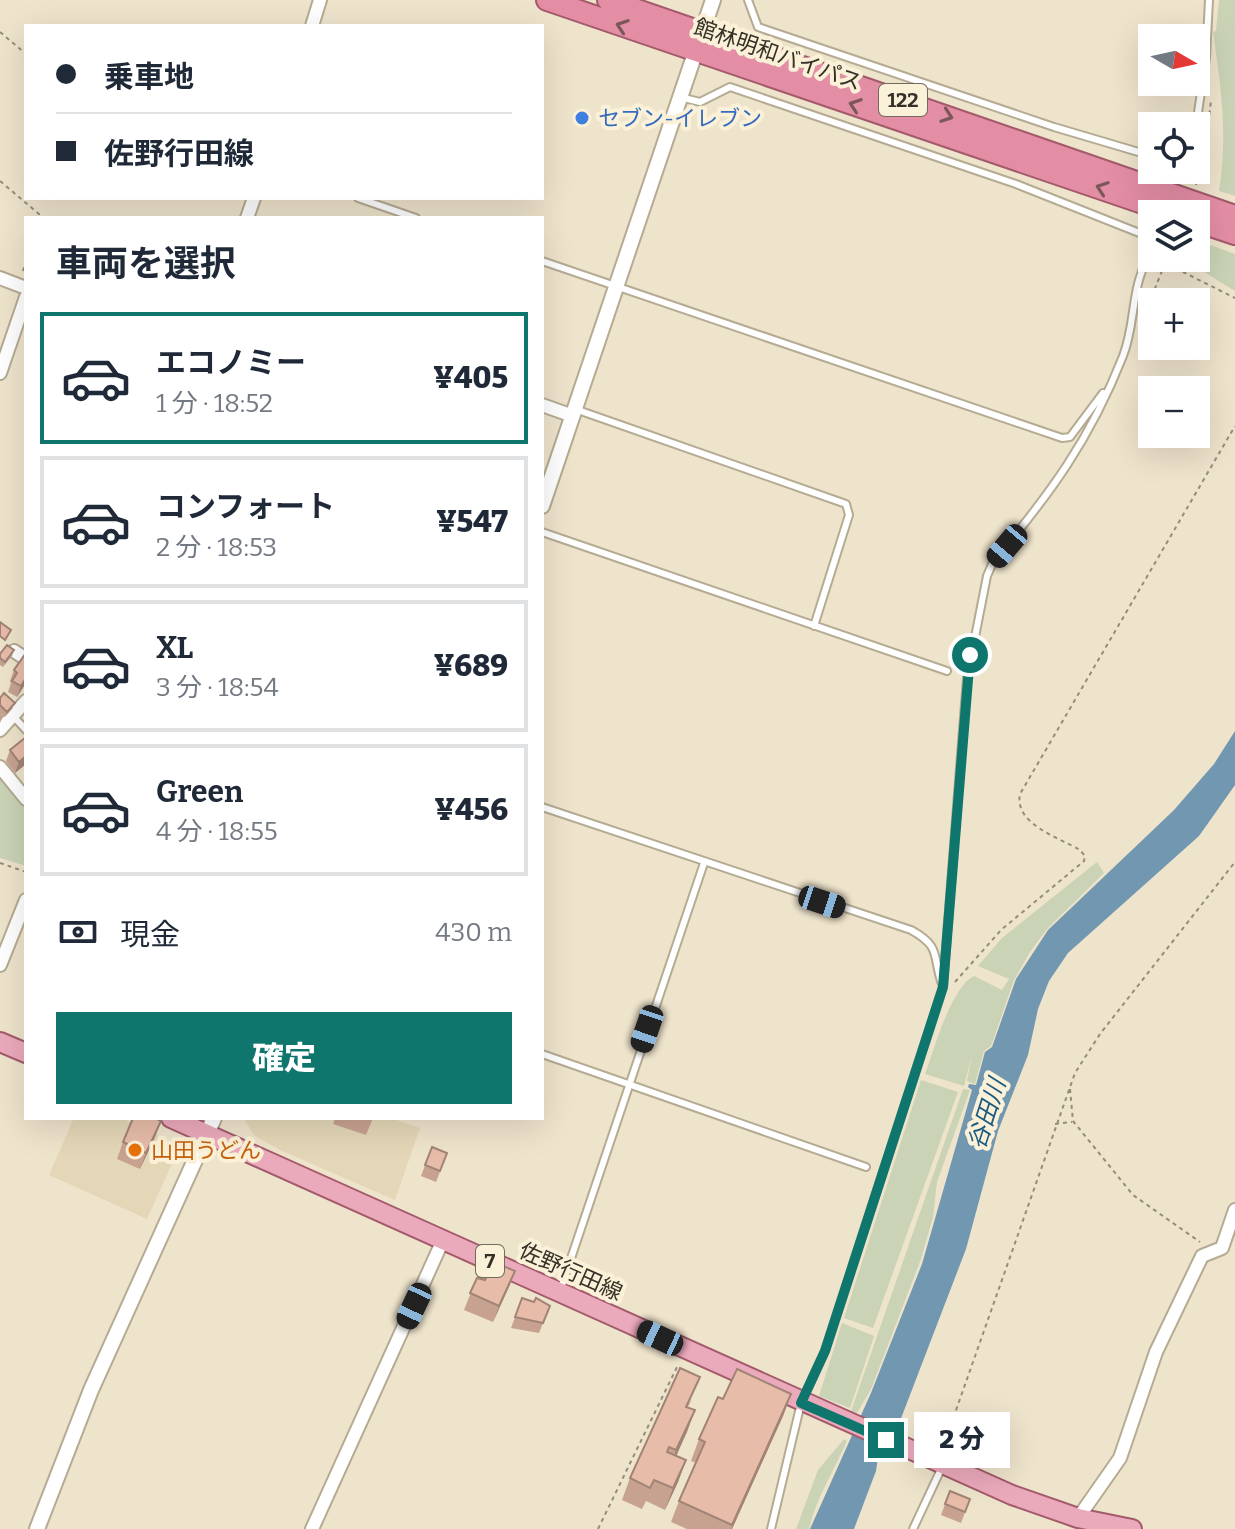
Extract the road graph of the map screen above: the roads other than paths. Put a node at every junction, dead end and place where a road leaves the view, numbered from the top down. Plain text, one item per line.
1 (320, 0) edge
2 (547, 0) edge
3 (608, 0) edge
4 (713, 0) edge
5 (748, 0) edge
6 (1209, 0) edge
7 (313, 24) edge
8 (699, 42) junction
9 (680, 97) junction
10 (1198, 112) edge
11 (1138, 152) edge
12 (364, 200) edge
13 (1181, 200) edge
14 (1138, 201) edge
15 (1210, 209) edge
16 (1210, 215) edge
17 (410, 216) edge
18 (1235, 216) edge
19 (1138, 232) edge
20 (1235, 234) edge
21 (544, 262) edge
22 (1141, 272) edge
23 (0, 278) edge
24 (24, 287) edge
25 (617, 287) junction
26 (24, 303) edge
27 (0, 373) edge
28 (1110, 384) junction
29 (544, 405) edge
30 (574, 412) junction
31 (544, 500) edge
32 (544, 533) edge
33 (814, 626) junction
34 (14, 651) edge
35 (24, 658) edge
36 (947, 671) road end
37 (24, 704) edge
38 (14, 717) junction
39 (24, 728) edge
40 (0, 730) edge
41 (0, 767) edge
42 (24, 797) edge
43 (544, 808) edge
44 (704, 863) junction
45 (24, 905) edge
46 (0, 965) edge
47 (943, 987) junction
48 (0, 1042) edge
49 (24, 1052) edge
50 (544, 1055) edge
51 (628, 1084) junction
52 (181, 1120) edge
53 (210, 1126) edge
54 (866, 1167) dead end
55 (1235, 1210) edge
56 (443, 1240) junction
57 (1222, 1248) junction
58 (1235, 1255) edge
59 (560, 1291) junction
60 (805, 1404) junction
61 (941, 1464) junction
62 (1071, 1521) edge
63 (37, 1529) edge
64 (312, 1529) edge
65 (771, 1529) edge
66 (913, 1529) edge
67 (1132, 1529) edge

1 - 7 street
8 -> 2 highway, 館林明和バイパス / 122
3 - 8 highway, 館林明和バイパス / 122
4 - 8 street
5 - 11 lane
6 - 10 lane
8 - 9 street
8 -> 13 highway, 館林明和バイパス / 122
14 -> 8 highway, 館林明和バイパス / 122
9 - 19 lane
9 - 25 street
12 - 17 lane
15 - 18 highway, 館林明和バイパス / 122
16 - 20 highway, 館林明和バイパス / 122
21 - 25 lane
22 - 28 lane
23 - 24 street
25 - 28 lane
25 - 30 street
26 - 27 street
28 - 47 lane
29 - 30 street
30 - 31 street
30 - 33 lane
32 - 33 lane
33 - 36 lane
34 - 35 street
37 - 38 street
38 - 39 lane
38 - 40 street
41 - 42 street
43 - 44 lane
44 - 47 lane
44 - 51 lane
45 - 46 street
47 - 60 lane
48 - 49 main road
50 - 51 lane
51 - 54 lane
51 - 59 lane
52 - 53 main road, 佐野行田線 / 7
53 - 56 main road, 佐野行田線 / 7
53 - 63 street
55 - 57 street
56 - 59 main road, 佐野行田線 / 7
56 - 64 street
57 - 58 street
57 - 62 street
59 - 60 main road, 佐野行田線 / 7
60 - 61 main road, 佐野行田線 / 7
60 - 65 lane
61 - 62 main road, 佐野行田線 / 7
61 - 66 lane
62 - 67 main road, 佐野行田線 / 7

